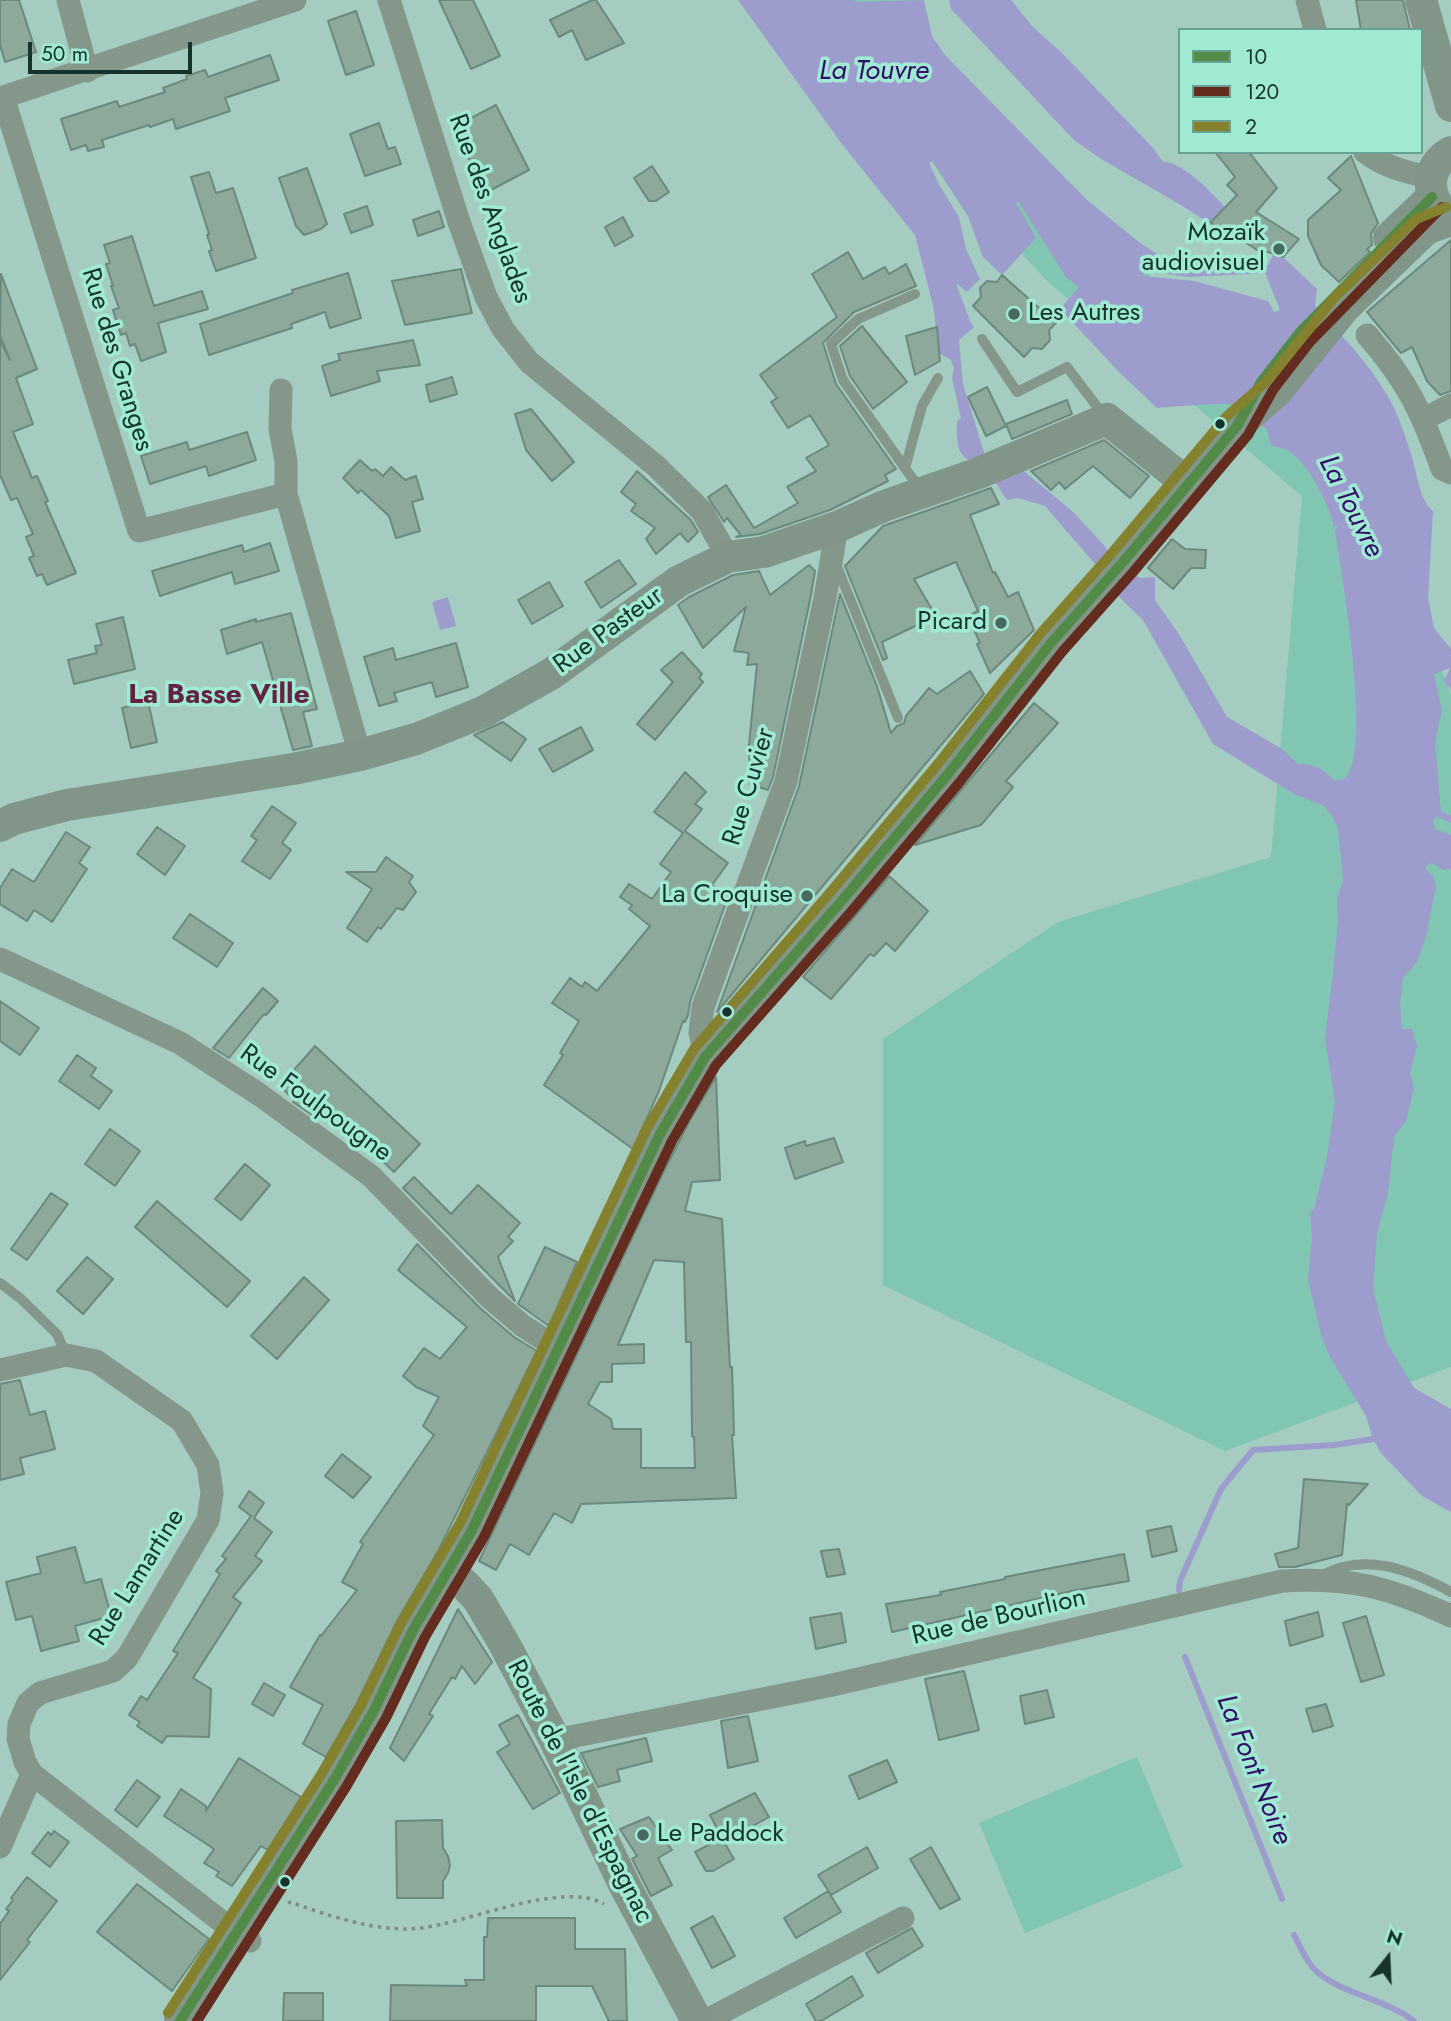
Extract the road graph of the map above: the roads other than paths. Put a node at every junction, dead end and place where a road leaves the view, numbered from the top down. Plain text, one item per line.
1 (68, 0) edge
2 (295, 0) edge
3 (388, 0) edge
4 (1307, 0) edge
5 (1421, 0) edge
6 (1314, 28) edge
7 (87, 71) junction
8 (2, 97) edge
9 (1451, 106) edge
10 (1451, 152) edge
11 (1368, 154) edge
12 (1441, 203) edge
13 (915, 294) dead end
14 (1367, 335) dead end
15 (982, 339) dead end
16 (938, 378) dead end
17 (281, 390) dead end
18 (1451, 405) edge
19 (1107, 419) junction
20 (1424, 419) junction
21 (1451, 473) edge
22 (913, 480) junction
23 (1188, 484) junction
24 (286, 494) junction
25 (835, 541) junction
26 (728, 557) junction
27 (898, 718) dead end
28 (360, 755) junction
29 (0, 826) edge
30 (0, 959) edge
31 (705, 1057) junction
32 (0, 1283) edge
33 (559, 1349) junction
34 (66, 1355) junction
35 (0, 1370) edge
36 (448, 1575) junction
37 (1314, 1579) junction
38 (1451, 1592) edge
39 (1451, 1616) edge
40 (555, 1740) junction
41 (32, 1774) junction
42 (0, 1847) edge
43 (903, 1918) dead end
44 (243, 1936) junction
45 (180, 2021) edge
46 (200, 2021) edge
47 (697, 2021) edge
48 (705, 2021) edge

1 - 7 street
2 - 7 street, Rue des Granges
3 - 26 street, Rue des Anglades
4 - 6 street
5 - 9 main road
7 - 8 street, Rue des Granges
8 - 24 street, Rue des Granges
10 - 12 main road
11 - 12 street
12 - 23 main road
13 - 22 lane
14 - 20 street
15 - 19 lane
16 - 22 lane
17 - 24 street
18 - 20 street
19 - 22 main road, Rue Pasteur
19 - 23 main road
20 - 21 street
22 - 25 main road, Rue Pasteur
23 - 31 main road
24 - 28 street
25 - 26 main road, Rue Pasteur
25 - 27 lane
25 - 31 street, Rue Cuvier
26 - 28 main road, Rue Pasteur
28 - 29 main road, Rue Pasteur
30 - 33 street, Rue Foulpougne
31 - 33 main road
32 - 34 lane
33 - 36 main road
34 - 35 street
34 - 41 street, Rue Lamartine
36 - 40 main road, Route de l'Isle d'Espagnac
36 - 44 main road
37 - 38 lane
37 - 39 street, Rue de Bourlion
37 - 40 street, Rue de Bourlion
40 - 47 main road, Route de l'Isle d'Espagnac
41 - 42 street
41 - 44 street
43 - 48 street
44 - 45 main road
44 - 46 main road

